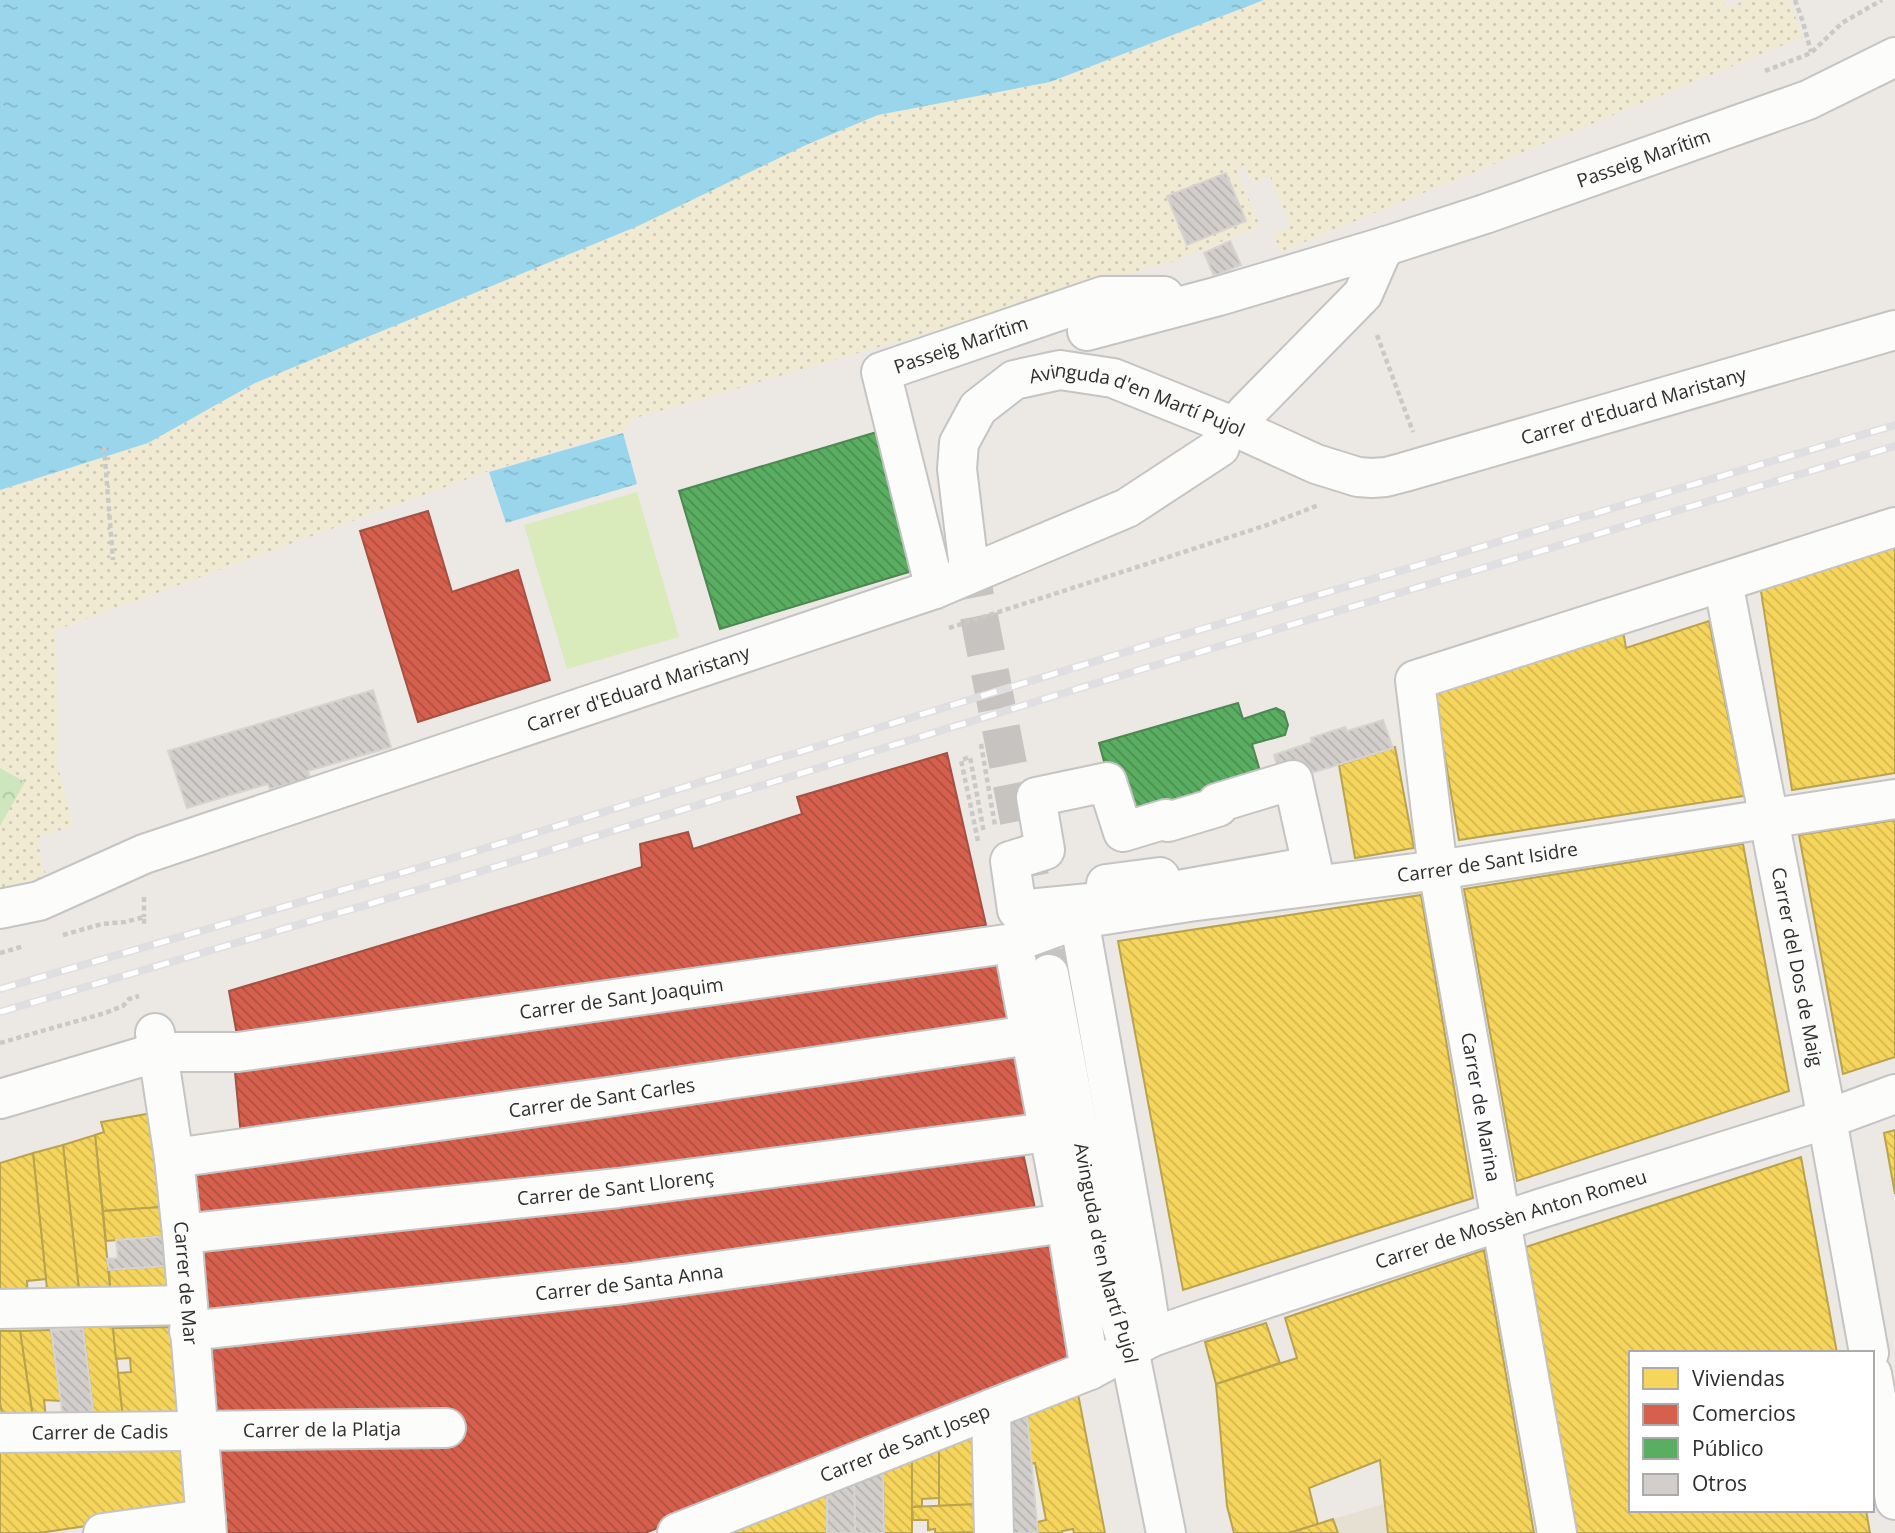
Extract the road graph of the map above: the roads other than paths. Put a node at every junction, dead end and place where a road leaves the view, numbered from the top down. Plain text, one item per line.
1 (1895, 57) edge
2 (1386, 246) junction
3 (1219, 296) junction
4 (1895, 330) edge
5 (1087, 331) dead end
6 (1245, 414) dead end
7 (1220, 447) dead end
8 (1372, 478) joint
9 (1895, 527) edge
10 (968, 559) tunnel mouth
11 (1723, 582) junction
12 (935, 589) junction
13 (1265, 788) joint
14 (1895, 799) edge
15 (1768, 820) junction
16 (1438, 870) junction
17 (0, 909) edge
18 (1080, 919) junction
19 (1013, 943) junction
20 (1049, 974) tunnel mouth
21 (1030, 1035) junction
22 (157, 1043) junction
23 (1895, 1094) edge
24 (0, 1099) edge
25 (1826, 1119) junction
26 (1048, 1132) junction
27 (174, 1157) junction
28 (1501, 1221) junction
29 (1066, 1223) junction
30 (182, 1234) junction
31 (0, 1309) edge
32 (188, 1319) junction
33 (1140, 1343) junction
34 (1868, 1351) edge
35 (1090, 1370) junction
36 (1874, 1385) edge
37 (991, 1409) junction
38 (446, 1428) dead end
39 (198, 1431) junction
40 (0, 1433) edge
41 (1895, 1500) edge
42 (206, 1526) edge
43 (716, 1526) edge
44 (103, 1533) edge
45 (677, 1533) edge
46 (995, 1533) edge
47 (1166, 1533) edge
48 (1557, 1533) edge

1 - 2 street, Passeig Marítim
2 - 3 street, Passeig Marítim
2 - 6 street
3 - 5 street, Passeig Marítim
3 - 12 street, Passeig Marítim
4 - 8 street, Carrer d'Eduard Maristany
7 - 12 street, Carrer d'Eduard Maristany
8 - 10 street, Avinguda d'en Martí Pujol
9 - 11 street
11 - 15 street, Carrer del Dos de Maig
11 - 16 street, Carrer de Marina
12 - 17 street, Carrer d'Eduard Maristany
13 - 13 street
14 - 15 street, Carrer de Sant Isidre
15 - 16 street, Carrer de Sant Isidre
15 - 25 street, Carrer del Dos de Maig
16 - 18 street, Carrer de Sant Isidre
16 - 28 street, Carrer de Marina
18 - 19 street, Carrer de Sant Joaquim
18 - 33 street, Avinguda d'en Martí Pujol
19 - 21 street, Avinguda d'en Martí Pujol
19 - 22 street, Carrer de Sant Joaquim
20 - 33 street, Avinguda d'en Martí Pujol
21 - 26 street, Avinguda d'en Martí Pujol
21 - 27 street, Carrer de Sant Carles
22 - 24 street, Carrer de Sant Joaquim
22 - 27 street, Carrer de Mar
23 - 25 street, Carrer de Mossèn Anton Romeu
25 - 28 street, Carrer de Mossèn Anton Romeu
25 - 34 street, Carrer del Dos de Maig
26 - 29 street, Avinguda d'en Martí Pujol
26 - 30 street, Carrer de Sant Llorenç
27 - 30 street, Carrer de Mar
28 - 33 street, Carrer de Mossèn Anton Romeu
28 - 48 street, Carrer de Marina
29 - 32 street, Carrer de Santa Anna
29 - 35 street, Avinguda d'en Martí Pujol
30 - 32 street, Carrer de Mar
31 - 32 street, Carrer de Santa Anna
32 - 39 street, Carrer de Mar
33 - 35 street, Carrer de Sant Josep
33 - 47 street, Avinguda d'en Martí Pujol
35 - 37 street, Carrer de Sant Josep
36 - 41 street
37 - 43 street, Carrer de Sant Josep
37 - 46 street
38 - 39 street, Carrer de la Platja
39 - 40 street, Carrer de Cadis
39 - 42 street, Carrer de Mar
42 - 44 street
43 - 45 street, Carrer de Sant Josep

